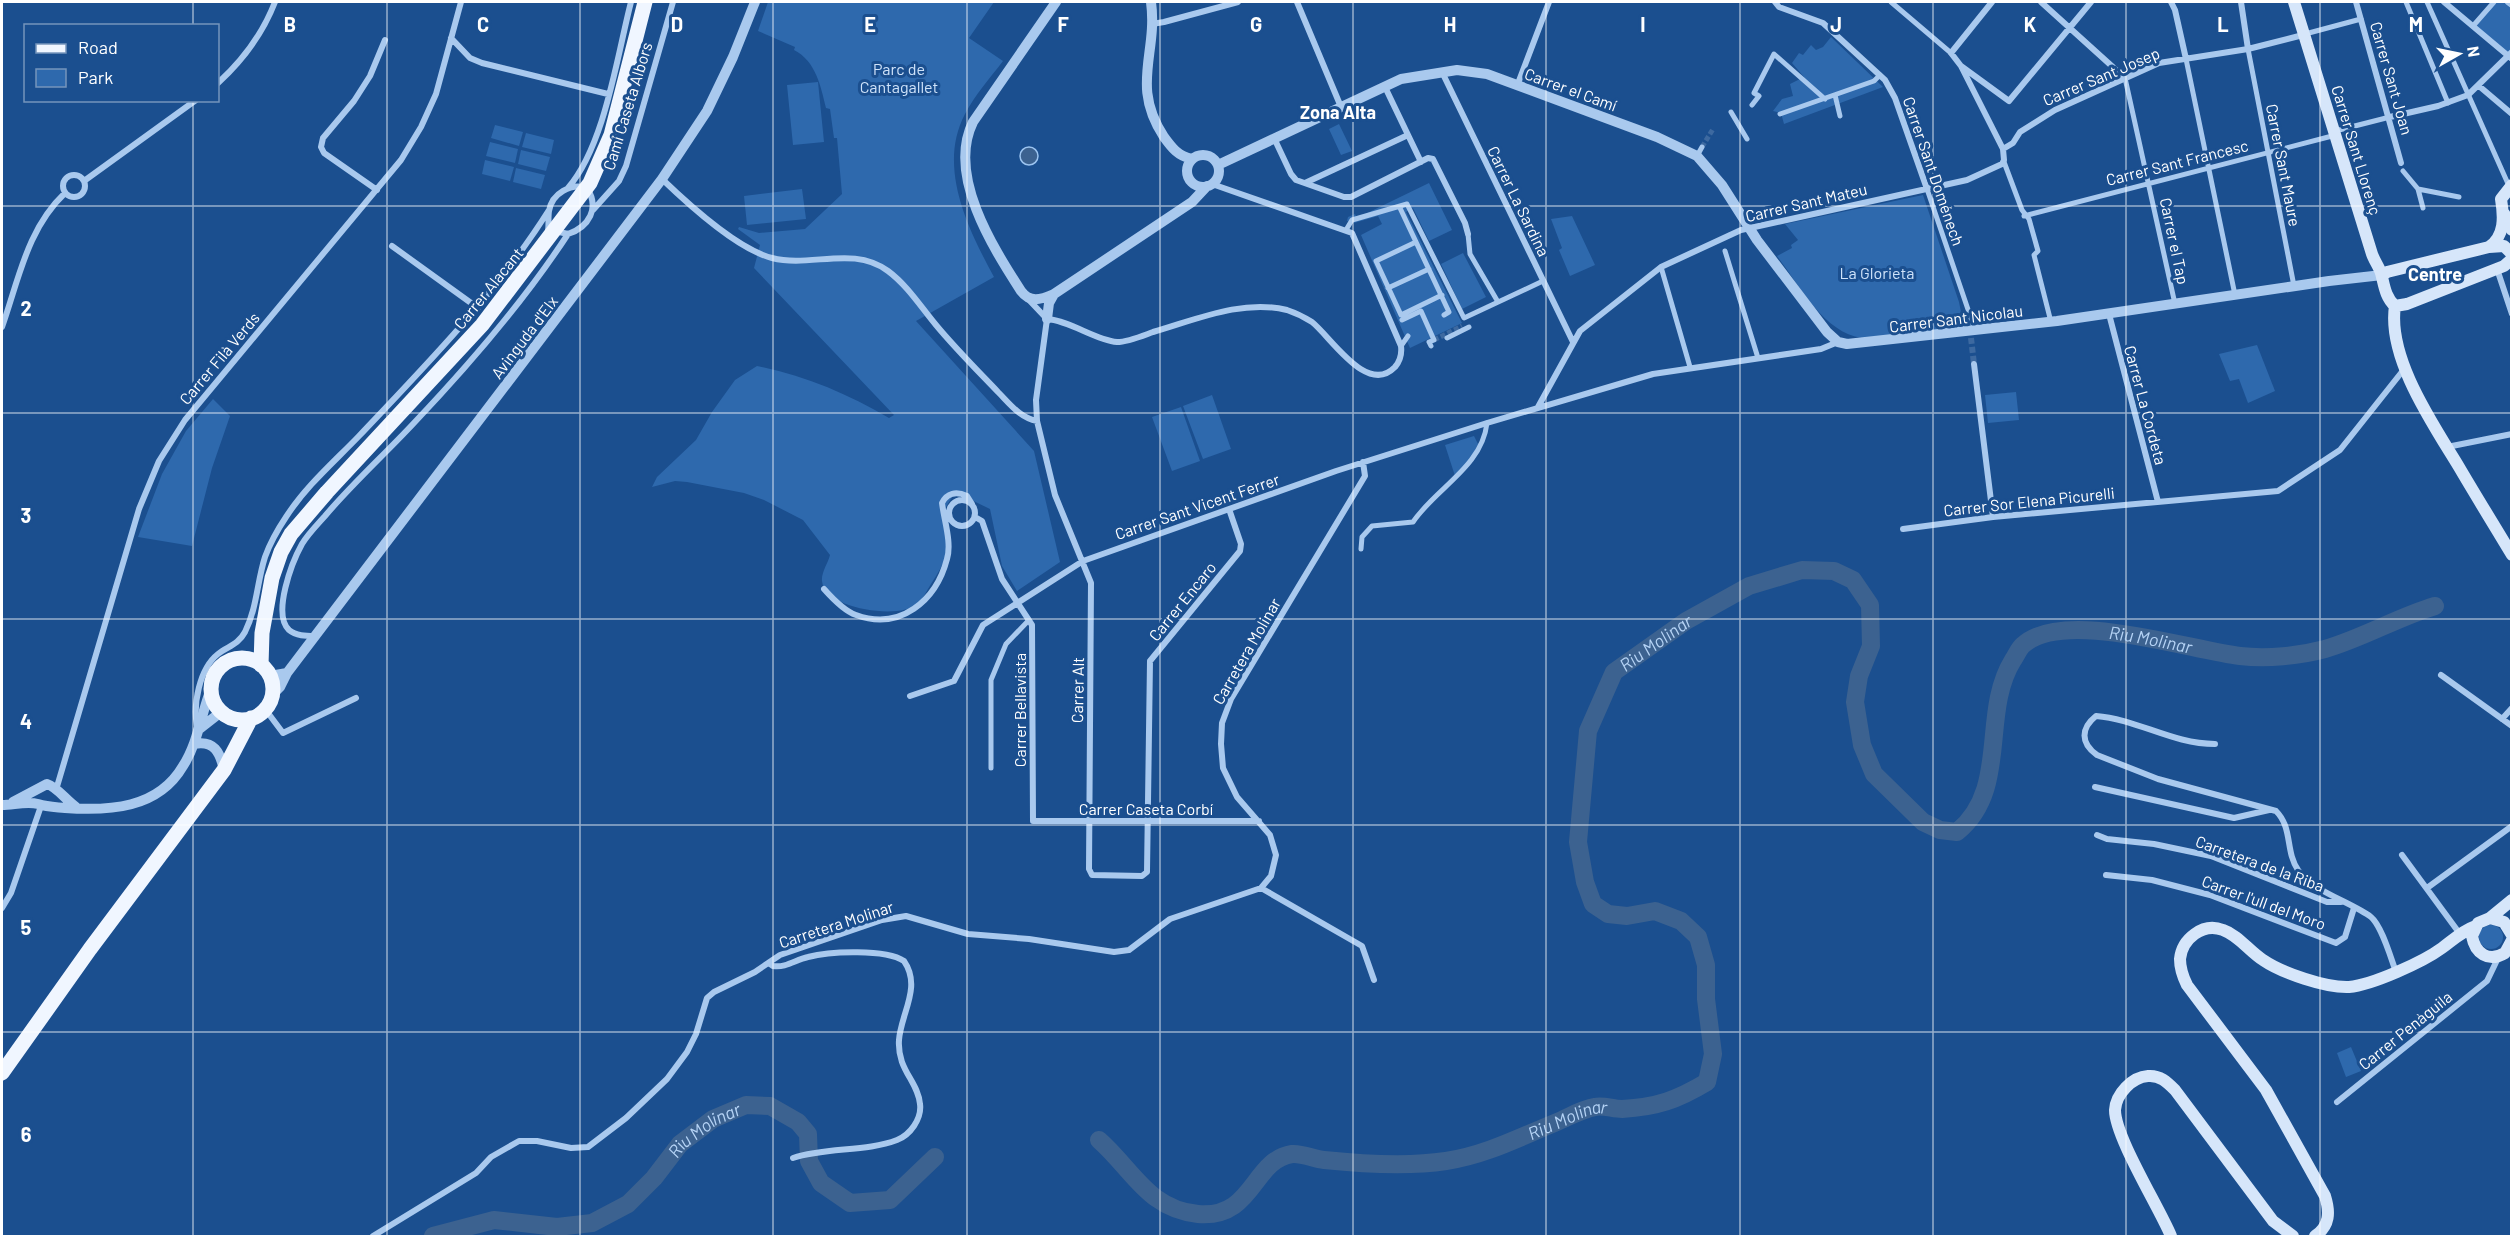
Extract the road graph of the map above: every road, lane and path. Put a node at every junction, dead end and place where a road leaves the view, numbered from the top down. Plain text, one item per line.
1 (275, 2) edge
2 (461, 2) edge
3 (631, 2) edge
4 (645, 2) edge
5 (673, 2) edge
6 (755, 2) edge
7 (1056, 2) edge
8 (1151, 2) edge
9 (1238, 2) edge
10 (1297, 2) edge
11 (1549, 2) edge
12 (1775, 2) edge
13 (1891, 2) edge
14 (1992, 2) edge
15 (2041, 2) edge
16 (2091, 2) edge
17 (2170, 2) edge
18 (2241, 2) edge
19 (2294, 2) edge
20 (2356, 2) edge
21 (2406, 2) edge
22 (2427, 2) edge
23 (2444, 2) edge
24 (2494, 2) edge
25 (2508, 2) edge
26 (2511, 5) edge
27 (2361, 19) junction
28 (1151, 24) junction
29 (2070, 26) junction
30 (2473, 27) junction
31 (2303, 34) junction
32 (451, 38) junction
33 (385, 40) dead end
34 (2248, 49) junction
35 (1951, 52) junction
36 (2510, 55) edge
37 (2186, 58) junction
38 (1961, 66) junction
39 (1442, 72) junction
40 (1880, 75) junction
41 (2125, 78) junction
42 (219, 82) edge
43 (1517, 86) junction
44 (2479, 86) junction
45 (1385, 87) junction
46 (608, 94) junction
47 (1835, 95) junction
48 (2468, 95) junction
49 (1825, 99) junction
50 (193, 102) edge
51 (2448, 102) junction
52 (1752, 105) dead end
53 (1341, 107) junction
54 (1731, 112) dead end
55 (1780, 114) dead end
56 (2511, 114) edge
57 (1840, 116) dead end
58 (2390, 117) junction
59 (2335, 133) junction
60 (1407, 135) junction
61 (1274, 138) junction
62 (1747, 139) dead end
63 (2003, 149) junction
64 (2268, 153) junction
65 (1192, 159) junction
66 (1421, 162) junction
67 (2004, 162) junction
68 (2401, 163) dead end
69 (1218, 165) junction
70 (2208, 168) junction
71 (2403, 171) dead end
72 (662, 179) junction
73 (84, 181) junction
74 (1305, 183) junction
75 (2148, 183) junction
76 (1209, 185) junction
77 (2510, 186) edge
78 (1928, 189) junction
79 (2418, 189) junction
80 (377, 190) junction
81 (580, 190) junction
82 (65, 193) junction
83 (2459, 197) dead end
84 (1400, 208) junction
85 (2423, 208) dead end
86 (549, 210) junction
87 (593, 210) junction
88 (2507, 215) edge
89 (2024, 216) junction
90 (1749, 228) junction
91 (557, 229) junction
92 (1346, 230) junction
93 (2511, 230) edge
94 (1468, 234) joint
95 (1416, 242) junction
96 (392, 246) dead end
97 (2489, 247) junction
98 (1725, 251) dead end
99 (2511, 254) edge
100 (2511, 260) edge
101 (1661, 267) junction
102 (1429, 269) junction
103 (2497, 269) junction
104 (2382, 275) junction
105 (1543, 281) junction
106 (2294, 286) junction
107 (1388, 288) junction
108 (1054, 294) junction
109 (1442, 295) junction
110 (2235, 295) junction
111 (1027, 298) junction
112 (1498, 302) junction
113 (2175, 304) junction
114 (2395, 306) junction
115 (478, 308) junction
116 (2109, 314) junction
117 (2511, 314) edge
118 (1444, 315) dead end
119 (1047, 319) junction
120 (1402, 321) dead end
121 (2051, 321) junction
122 (2, 327) edge
123 (1469, 327) dead end
124 (1972, 333) junction
125 (1408, 336) dead end
126 (1447, 338) dead end
127 (1573, 342) junction
128 (1838, 342) junction
129 (1401, 346) junction
130 (1431, 346) dead end
131 (1758, 358) junction
132 (1974, 364) tunnel mouth
133 (1690, 367) junction
134 (2406, 367) junction
135 (1538, 407) junction
136 (1037, 421) junction
137 (1487, 423) junction
138 (2511, 434) edge
139 (2446, 447) junction
140 (1363, 462) junction
141 (2158, 502) junction
142 (972, 504) junction
143 (1229, 509) junction
144 (1993, 517) junction
145 (975, 518) junction
146 (278, 530) junction
147 (1904, 530) dead end
148 (302, 544) junction
149 (1361, 549) dead end
150 (281, 552) junction
151 (2511, 555) edge
152 (1083, 561) junction
153 (824, 589) dead end
154 (1017, 602) junction
155 (1029, 620) junction
156 (262, 633) junction
157 (316, 636) junction
158 (243, 658) junction
159 (265, 671) junction
160 (287, 673) junction
161 (2441, 675) dead end
162 (211, 688) junction
163 (910, 696) dead end
164 (356, 698) dead end
165 (268, 702) junction
166 (2511, 708) edge
167 (223, 713) junction
168 (251, 718) junction
169 (2502, 719) junction
170 (2511, 726) edge
171 (198, 730) junction
172 (194, 744) junction
173 (2215, 744) dead end
174 (234, 755) junction
175 (62, 767) junction
176 (991, 768) dead end
177 (224, 770) junction
178 (2095, 787) dead end
179 (54, 789) junction
180 (36, 791) junction
181 (3, 805) edge
182 (43, 806) junction
183 (81, 809) junction
184 (2272, 810) junction
185 (1033, 821) joint
186 (1089, 821) junction
187 (1259, 821) junction
188 (1148, 822) junction
189 (2511, 826) edge
190 (2097, 835) dead end
191 (2402, 855) dead end
192 (2106, 875) dead end
193 (1261, 888) junction
194 (2427, 888) junction
195 (2511, 901) edge
196 (2343, 903) junction
197 (2, 908) edge
198 (2354, 908) junction
199 (2490, 918) junction
200 (2476, 926) junction
201 (2509, 929) edge
202 (2460, 934) junction
203 (2511, 940) edge
204 (2473, 944) junction
205 (2445, 946) junction
206 (2505, 954) edge
207 (2484, 956) junction
208 (769, 963) junction
209 (2396, 972) junction
210 (2490, 979) junction
211 (1374, 980) dead end
212 (2, 1073) edge
213 (2337, 1102) dead end
214 (793, 1158) dead end
215 (373, 1236) edge
216 (2171, 1236) edge
217 (2293, 1236) edge
218 (2315, 1236) edge

1 - 42 street
2 - 32 street, Carrer Filà Verds
3 - 46 street, Carrer Alacant
4 - 81 main road, Carrer Alacant
5 - 87 street, Camí Caseta Albors
6 - 72 street, Avinguda d'Elx
7 - 111 street
8 - 28 street
9 - 28 street
10 - 53 street
11 - 43 street
12 - 40 street, Carrer Sant Doménech
13 - 35 street
14 - 35 street
15 - 29 street
16 - 29 street
17 - 37 street
18 - 34 street
19 - 31 main road, Carrer Sant Llorenç
20 - 27 street, Carrer Sant Joan
21 - 51 street
22 - 48 street
23 - 30 street
24 - 30 street
25 - 26 street
27 - 31 street, Carrer Sant Josep
27 - 58 street, Carrer Sant Joan
28 - 65 street
29 - 38 street
29 - 41 street
30 - 36 street
31 - 34 street, Carrer Sant Josep
31 - 59 main road, Carrer Sant Llorenç
32 - 46 street
32 - 80 street, Carrer Filà Verds
33 - 80 street
34 - 37 street, Carrer Sant Josep
34 - 64 street, Carrer Sant Maure
35 - 38 street
36 - 44 street
37 - 41 street, Carrer Sant Josep
37 - 70 street
38 - 63 street
39 - 43 street, Carrer el Camí
39 - 45 street, Carrer el Camí
39 - 105 street, Carrer La Sardina
40 - 47 street
40 - 78 street, Carrer Sant Doménech
41 - 63 street, Carrer Sant Josep
41 - 75 street, Carrer el Tap
43 - 90 street, Carrer el Camí
44 - 48 street
44 - 56 street
45 - 53 street, Carrer el Camí
45 - 60 street
46 - 81 street, Carrer Alacant
47 - 49 street
47 - 57 street
48 - 51 street
48 - 77 street
49 - 52 street
49 - 55 street
50 - 73 street
51 - 58 street
53 - 61 street, Carrer el Camí
54 - 62 street
58 - 59 street, Carrer Sant Francesc
58 - 68 street, Carrer Sant Joan
59 - 64 street, Carrer Sant Francesc
59 - 104 main road, Carrer Sant Llorenç
60 - 66 street
60 - 74 street
61 - 69 street, Carrer el Camí
61 - 74 street
63 - 67 street
64 - 70 street, Carrer Sant Francesc
64 - 106 street, Carrer Sant Maure
65 - 69 street
65 - 76 street
66 - 74 street
66 - 94 street
67 - 78 street, Carrer Sant Mateu
67 - 89 street
69 - 76 street
70 - 75 street, Carrer Sant Francesc
70 - 110 street
71 - 79 street
72 - 136 street
72 - 157 street, Avinguda d'Elx
73 - 82 street
73 - 82 street
75 - 89 street, Carrer Sant Francesc
75 - 113 street, Carrer el Tap
76 - 92 street
76 - 108 street
77 - 88 main road
78 - 90 street, Carrer Sant Mateu
78 - 124 street, Carrer Sant Doménech
79 - 83 street
79 - 85 street
80 - 175 street, Carrer Filà Verds
81 - 86 street, Carrer Alacant
81 - 87 street
81 - 91 main road, Carrer Alacant
82 - 122 street
84 - 92 street
84 - 95 street
84 - 112 street
86 - 91 street
86 - 115 street, Carrer Alacant
87 - 91 street, Camí Caseta Albors
88 - 93 main road
88 - 97 main road
89 - 121 street
90 - 101 street, Carrer Sant Mateu
90 - 128 street, Carrer el Camí
91 - 148 street, Carrer Alacant
91 - 150 main road, Carrer Alacant
92 - 129 street
94 - 112 street
95 - 102 street
95 - 107 street
96 - 115 street
97 - 99 main road
97 - 104 main road
98 - 131 street
100 - 103 main road
101 - 127 street, Carrer Sant Mateu
101 - 133 street
102 - 107 street
102 - 109 street
103 - 114 main road
103 - 117 street
104 - 106 street, Carrer Sant Nicolau
104 - 114 main road, Carrer Sant Llorenç
105 - 112 street
105 - 127 street, Carrer La Sardina
106 - 110 street, Carrer Sant Nicolau
107 - 109 street
108 - 111 street
108 - 119 street
109 - 118 street
110 - 113 street, Carrer Sant Nicolau
111 - 119 street
113 - 116 street, Carrer Sant Nicolau
114 - 134 main road
115 - 146 street, Carrer Alacant
116 - 121 street, Carrer Sant Nicolau
116 - 141 street, Carrer La Cordeta
119 - 129 street
119 - 136 street, Carrer Alt
120 - 130 street
121 - 124 street, Carrer Sant Nicolau
123 - 126 street
124 - 128 street, Carrer Sant Nicolau
125 - 129 street
127 - 135 street, Carrer Sant Mateu
128 - 131 street, Carrer Sant Nicolau
131 - 133 street, Carrer Sant Nicolau
132 - 144 street
133 - 135 street, Carrer Sant Nicolau
134 - 139 main road
134 - 141 street, Carrer Sor Elena Picurelli
135 - 137 street, Carrer Sant Vicent Ferrer
136 - 152 street, Carrer Alt
137 - 140 street, Carrer Sant Vicent Ferrer
137 - 149 street
138 - 139 street
139 - 151 main road
140 - 143 street, Carrer Sant Vicent Ferrer
140 - 187 street, Carretera Molinar
141 - 144 street, Carrer Sor Elena Picurelli
142 - 145 street
142 - 145 street
142 - 153 street
143 - 152 street, Carrer Sant Vicent Ferrer
143 - 188 street, Carrer Encaro
144 - 147 street, Carrer Sor Elena Picurelli
145 - 154 street, Carrer Bellavista
146 - 150 street, Carrer Alacant
146 - 171 street, Carrer Alacant
148 - 150 street, Carrer Alacant
148 - 157 street, Carrer Alacant
150 - 156 main road, Carrer Alacant
152 - 154 street, Carrer Sant Vicent Ferrer
152 - 186 street, Carrer Alt
154 - 155 street, Carrer Bellavista
154 - 163 street, Carrer Sant Vicent Ferrer
155 - 176 street
155 - 185 street, Carrer Bellavista
156 - 158 main road, Carrer Alacant
156 - 159 main road, Carrer Alacant
157 - 160 street, Avinguda d'Elx
158 - 159 main road
158 - 162 main road
159 - 160 street
159 - 165 main road
160 - 165 street, Avinguda d'Elx
161 - 169 street
162 - 167 main road
162 - 171 street
164 - 165 street
165 - 168 main road
166 - 169 street
167 - 168 main road
167 - 171 street
167 - 174 main road
168 - 174 main road
169 - 170 street
171 - 172 street
172 - 177 street
172 - 183 street
173 - 184 street
174 - 177 main road
175 - 179 street, Carrer Filà Verds
175 - 179 street, Carrer Filà Verds
177 - 212 main road
178 - 184 street
179 - 180 street
179 - 182 street
179 - 183 street
180 - 181 street
180 - 182 street
181 - 182 street
182 - 183 street
182 - 197 street
184 - 196 street
185 - 186 street, Carrer Caseta Corbí
186 - 188 street, Carrer Caseta Corbí
186 - 188 street, Carrer Alt
187 - 188 street, Carrer Caseta Corbí
187 - 193 street, Carretera Molinar
189 - 194 street
190 - 196 street, Carretera de la Riba
191 - 194 street
192 - 198 street, Carrer l'ull del Moro
193 - 208 street, Carretera Molinar
193 - 211 street
194 - 202 street
195 - 199 main road
195 - 201 main road
196 - 198 street
198 - 209 street
199 - 200 main road
199 - 201 main road
200 - 202 main road
200 - 204 main road
202 - 205 main road
203 - 206 main road
204 - 205 main road
204 - 207 main road
205 - 209 main road
206 - 207 main road
206 - 210 street, Carrer Penàguila
207 - 210 street
208 - 214 street
208 - 215 street, Carretera Molinar
209 - 218 main road
210 - 213 street, Carrer Penàguila
216 - 217 main road

